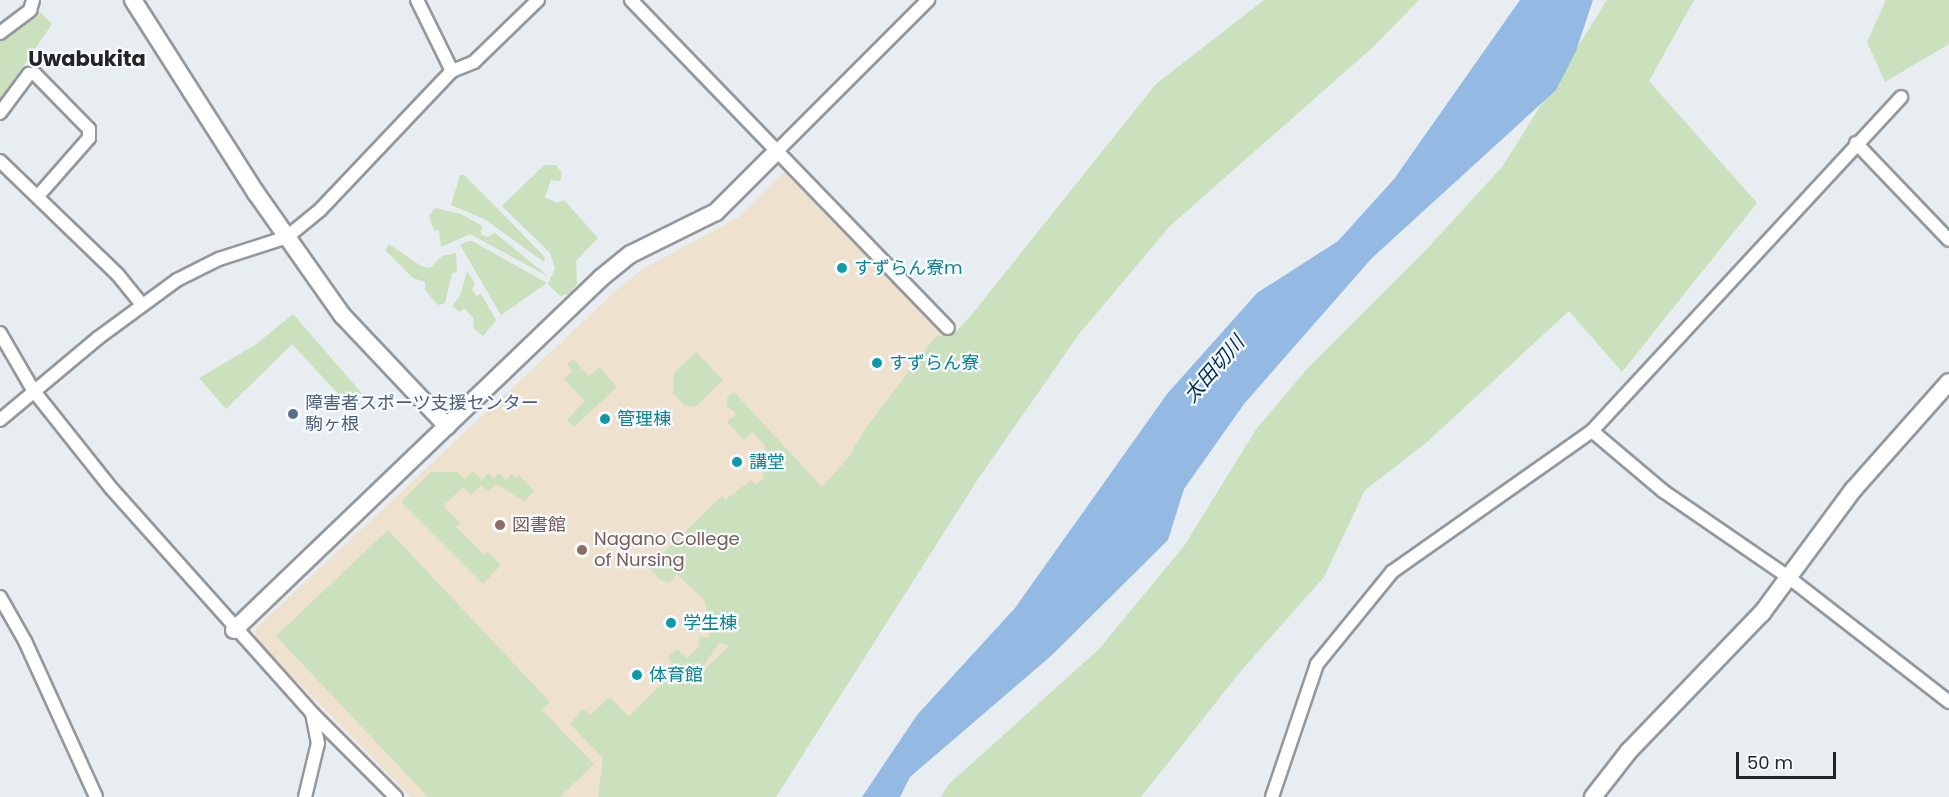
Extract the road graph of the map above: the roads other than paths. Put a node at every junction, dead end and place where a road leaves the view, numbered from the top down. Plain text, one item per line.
1 (33, 0) edge
2 (133, 0) edge
3 (417, 0) edge
4 (538, 0) edge
5 (631, 0) edge
6 (928, 0) edge
7 (0, 33) edge
8 (452, 71) junction
9 (1901, 97) dead end
10 (0, 113) edge
11 (1856, 143) junction
12 (777, 152) junction
13 (0, 161) edge
14 (38, 196) junction
15 (287, 237) junction
16 (1949, 240) edge
17 (142, 305) junction
18 (948, 328) dead end
19 (0, 333) edge
20 (1949, 382) edge
21 (33, 390) junction
22 (0, 420) edge
23 (447, 426) junction
24 (1592, 431) junction
25 (1788, 577) junction
26 (0, 597) edge
27 (234, 630) junction
28 (1949, 702) edge
29 (312, 713) junction
30 (96, 797) edge
31 (305, 797) edge
32 (396, 797) edge
33 (1272, 797) edge
34 (1593, 797) edge

1 - 7 street
2 - 15 street
3 - 8 street
4 - 8 street
5 - 12 street
6 - 12 street
8 - 15 street
9 - 11 street
10 - 14 street
11 - 16 street
11 - 24 street
12 - 18 street
12 - 23 street
13 - 14 street
14 - 17 street
15 - 17 street
15 - 23 street
17 - 21 street
19 - 21 street
20 - 25 street
21 - 22 street
21 - 27 street
23 - 27 street
24 - 25 street
24 - 33 street
25 - 28 street
25 - 34 street
26 - 30 street
27 - 29 street
29 - 31 street
29 - 32 street

